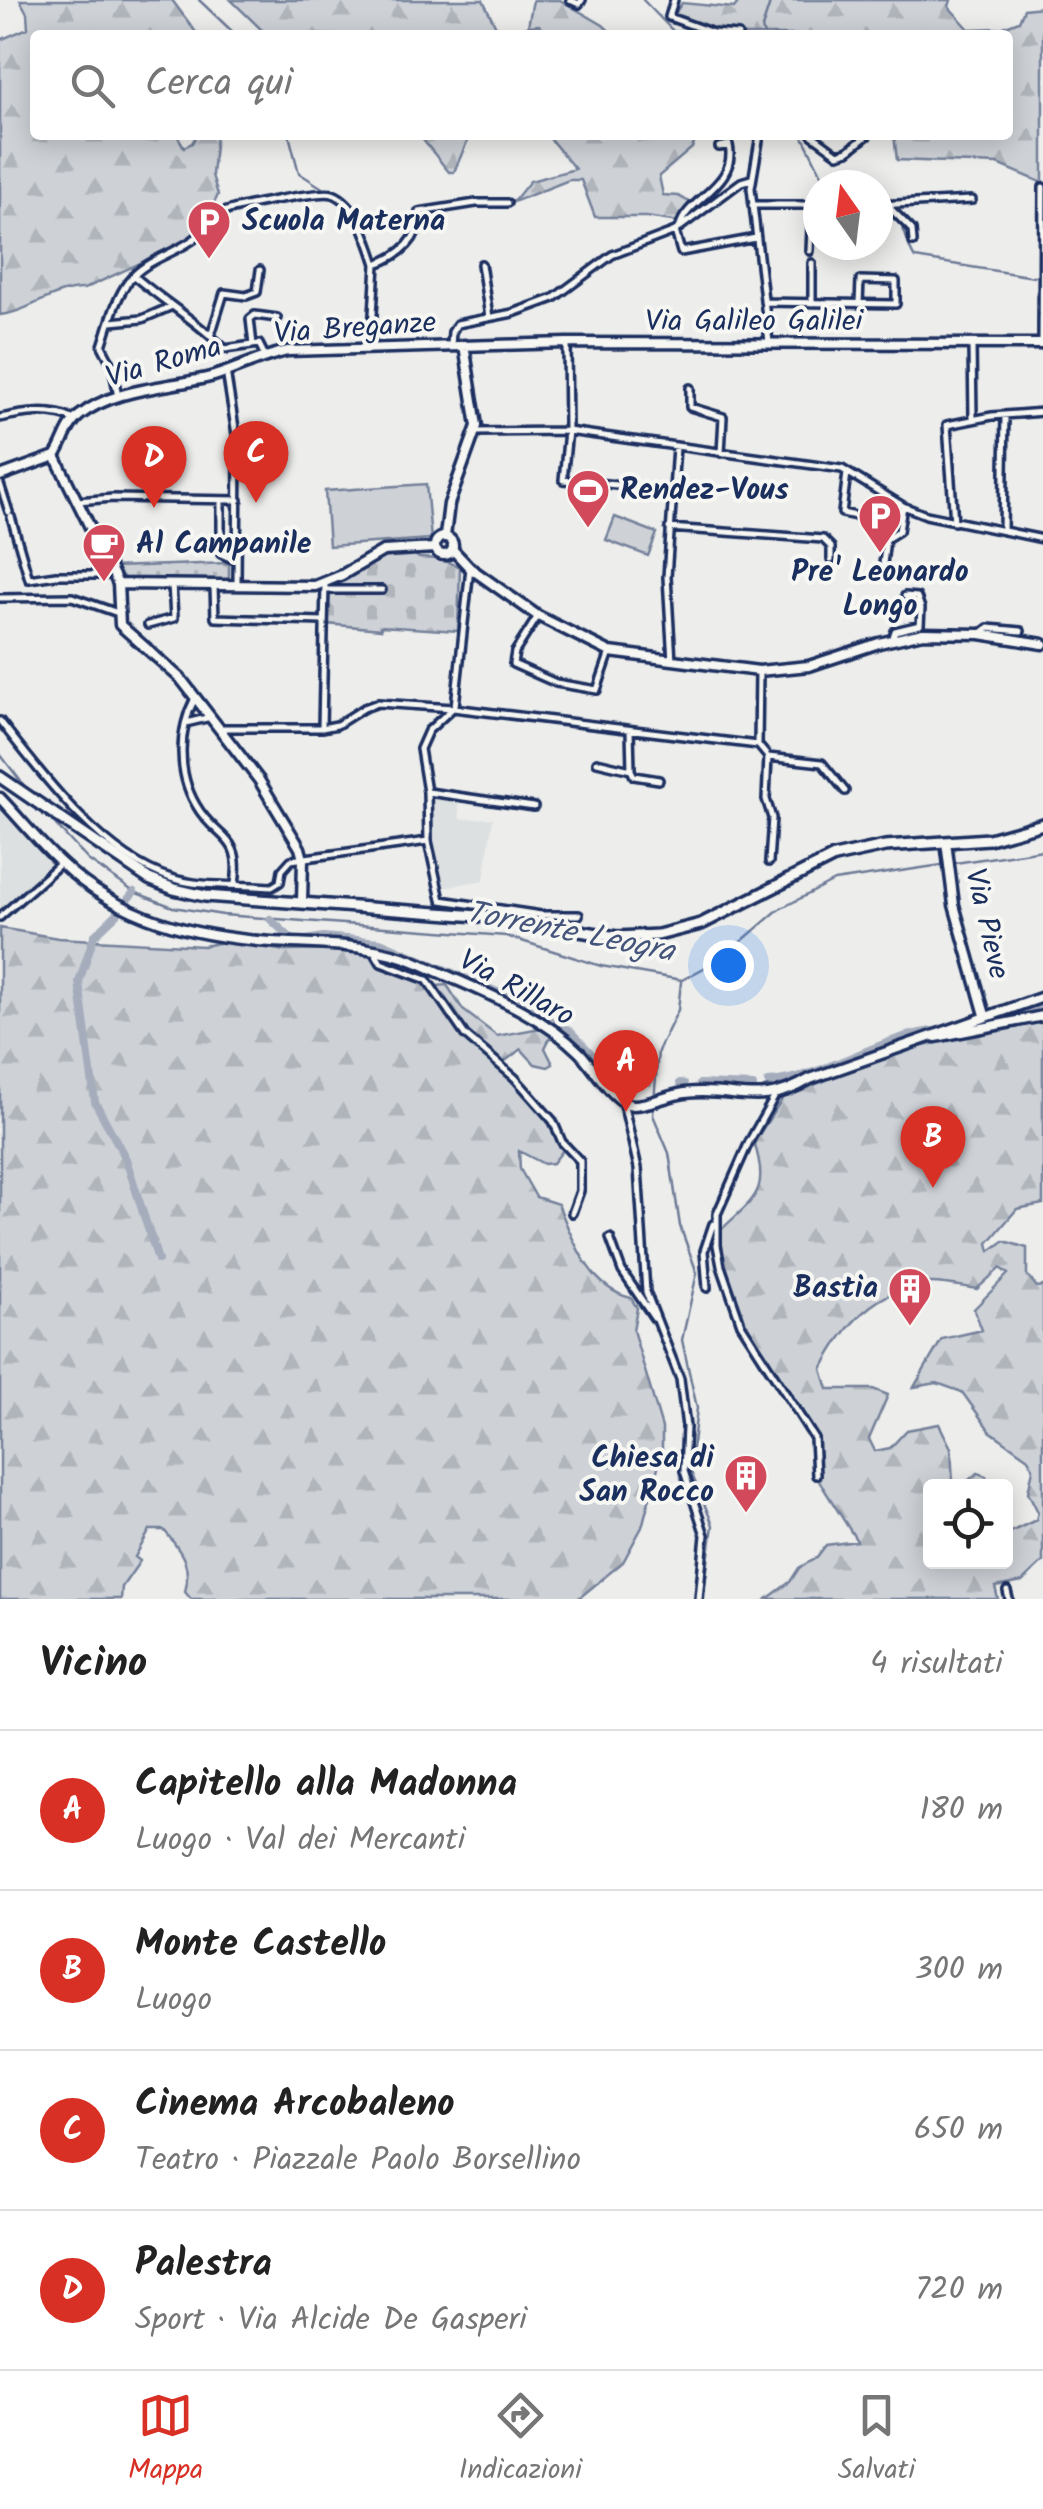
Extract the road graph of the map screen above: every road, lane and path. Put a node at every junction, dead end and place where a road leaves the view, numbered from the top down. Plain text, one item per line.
1 (570, 0) edge
2 (582, 0) edge
3 (674, 0) edge
4 (704, 30) edge
5 (759, 140) edge
6 (818, 140) edge
7 (862, 140) edge
8 (719, 147) dead end
9 (751, 179) junction
10 (1043, 187) edge
11 (972, 200) dead end
12 (507, 204) dead end
13 (752, 205) junction
14 (803, 205) edge
15 (893, 205) edge
16 (893, 209) edge
17 (678, 228) junction
18 (756, 238) junction
19 (913, 242) dead end
20 (812, 263) dead end
21 (376, 264) junction
22 (481, 264) dead end
23 (860, 268) dead end
24 (260, 270) dead end
25 (134, 276) junction
26 (860, 280) junction
27 (764, 302) junction
28 (812, 302) junction
29 (858, 304) junction
30 (170, 307) junction
31 (489, 317) junction
32 (277, 318) dead end
33 (110, 322) junction
34 (1042, 328) edge
35 (210, 334) junction
36 (567, 343) junction
37 (1043, 344) edge
38 (253, 345) junction
39 (464, 345) junction
40 (769, 345) junction
41 (972, 345) junction
42 (451, 346) junction
43 (371, 348) junction
44 (265, 356) junction
45 (249, 361) joint
46 (226, 371) junction
47 (690, 388) dead end
48 (118, 397) junction
49 (1043, 412) edge
50 (1005, 415) junction
51 (0, 418) edge
52 (973, 419) junction
53 (74, 420) junction
54 (568, 431) junction
55 (476, 432) junction
56 (676, 447) junction
57 (720, 453) junction
58 (54, 456) junction
59 (847, 472) junction
60 (0, 476) edge
61 (0, 484) edge
62 (617, 485) dead end
63 (239, 497) junction
64 (77, 501) junction
65 (221, 502) junction
66 (903, 506) junction
67 (878, 521) dead end
68 (954, 522) junction
69 (669, 528) junction
70 (1003, 531) junction
71 (445, 536) junction
72 (1043, 539) edge
73 (435, 548) junction
74 (453, 550) junction
75 (831, 560) dead end
76 (237, 561) junction
77 (883, 564) dead end
78 (470, 568) junction
79 (111, 570) junction
80 (118, 584) junction
81 (172, 584) junction
82 (214, 586) junction
83 (237, 586) junction
84 (325, 587) junction
85 (382, 590) dead end
86 (905, 596) dead end
87 (0, 598) edge
88 (118, 613) junction
89 (538, 616) junction
90 (323, 621) junction
91 (148, 626) dead end
92 (1022, 630) dead end
93 (980, 634) junction
94 (892, 640) junction
95 (1043, 644) edge
96 (610, 652) junction
97 (672, 661) junction
98 (758, 671) junction
99 (195, 698) junction
100 (453, 708) junction
101 (210, 717) junction
102 (0, 721) edge
103 (186, 723) junction
104 (220, 728) junction
105 (322, 728) junction
106 (630, 730) junction
107 (758, 745) junction
108 (768, 757) junction
109 (598, 762) dead end
110 (631, 770) junction
111 (0, 777) edge
112 (659, 780) dead end
113 (845, 790) dead end
114 (427, 792) junction
115 (0, 798) edge
116 (534, 808) dead end
117 (1043, 824) edge
118 (428, 841) junction
119 (946, 842) junction
120 (304, 859) junction
121 (768, 862) dead end
122 (61, 863) junction
123 (234, 884) junction
124 (302, 902) junction
125 (578, 915) dead end
126 (0, 917) edge
127 (374, 950) junction
128 (1043, 997) edge
129 (984, 1015) junction
130 (1043, 1016) edge
131 (912, 1042) junction
132 (775, 1096) junction
133 (622, 1102) junction
134 (572, 1213) dead end
135 (717, 1215) junction
136 (610, 1238) dead end
137 (707, 1288) dead end
138 (656, 1320) junction
139 (816, 1475) dead end
140 (699, 1599) edge

1 - 2 street
3 - 4 street
5 - 9 street
6 - 7 street
8 - 17 street
9 - 13 street
9 - 17 street
10 - 34 street
11 - 15 street
12 - 21 street
13 - 14 street
13 - 18 street
16 - 19 street
17 - 18 street
17 - 31 street
18 - 27 street
20 - 28 street
21 - 25 street
21 - 43 street
22 - 31 street
23 - 26 street
24 - 35 street
25 - 30 street
25 - 33 street
26 - 29 street
26 - 29 street
27 - 28 street
27 - 40 street
28 - 29 street
30 - 33 street
30 - 35 street
31 - 42 street
32 - 38 street
33 - 48 street
34 - 37 street
35 - 38 street
36 - 39 street, Via Galileo Galilei
36 - 40 street, Via Galileo Galilei
36 - 54 street
37 - 41 street, Via Galileo Galilei
38 - 44 street
39 - 42 street, Via Breganze
39 - 55 street
40 - 41 street, Via Galileo Galilei
41 - 52 street
42 - 43 street, Via Breganze
43 - 44 street, Via Breganze
44 - 45 street, Via Breganze
45 - 46 street, Via Roma
46 - 48 street, Via Roma
46 - 63 street
47 - 57 street
48 - 53 street, Via Roma
49 - 50 street
50 - 52 street
50 - 70 street
51 - 53 street
52 - 68 street
53 - 58 street, Via Roma
54 - 55 street
54 - 56 street
54 - 62 street
55 - 71 street
56 - 57 street
56 - 69 street
57 - 59 street
58 - 60 street
58 - 64 street
59 - 66 street
59 - 67 street
61 - 79 street
63 - 65 street
63 - 76 street
64 - 65 street
64 - 79 street
65 - 76 street
66 - 68 street
66 - 77 street
68 - 70 street
69 - 75 street
69 - 97 street
70 - 72 street
71 - 73 street
71 - 74 street
73 - 74 street
73 - 84 street
74 - 78 street
76 - 83 street
78 - 89 street
78 - 100 street
79 - 80 street
80 - 81 street
80 - 88 street
81 - 82 street
81 - 91 street
82 - 83 street
82 - 90 street
83 - 84 street
84 - 85 street
84 - 90 street
86 - 94 street
87 - 88 street
88 - 99 street
89 - 96 street
89 - 96 street
90 - 105 street
92 - 93 street
93 - 94 street
93 - 95 street
94 - 98 street
96 - 97 street
97 - 98 street
98 - 107 street
99 - 101 street
99 - 103 street
100 - 105 street
100 - 106 street
100 - 114 street
101 - 103 street
101 - 104 street
102 - 123 street
103 - 123 street
104 - 105 street
104 - 120 street
106 - 107 street
106 - 110 street
107 - 108 street
108 - 113 street
108 - 121 street
109 - 110 street
110 - 112 street
111 - 124 main road
114 - 116 street
114 - 118 street
115 - 122 street, Via Rillaro
117 - 119 main road
118 - 120 street
118 - 125 street
119 - 124 main road
119 - 129 street, Via Pieve
120 - 123 street
120 - 124 street
122 - 126 street
122 - 127 street, Via Rillaro
127 - 133 street, Via Rillaro
127 - 134 street
128 - 129 street
129 - 131 street
130 - 131 street
131 - 132 street
132 - 133 street
132 - 135 street
133 - 138 street
135 - 137 street
135 - 139 street
136 - 138 street
138 - 140 street

